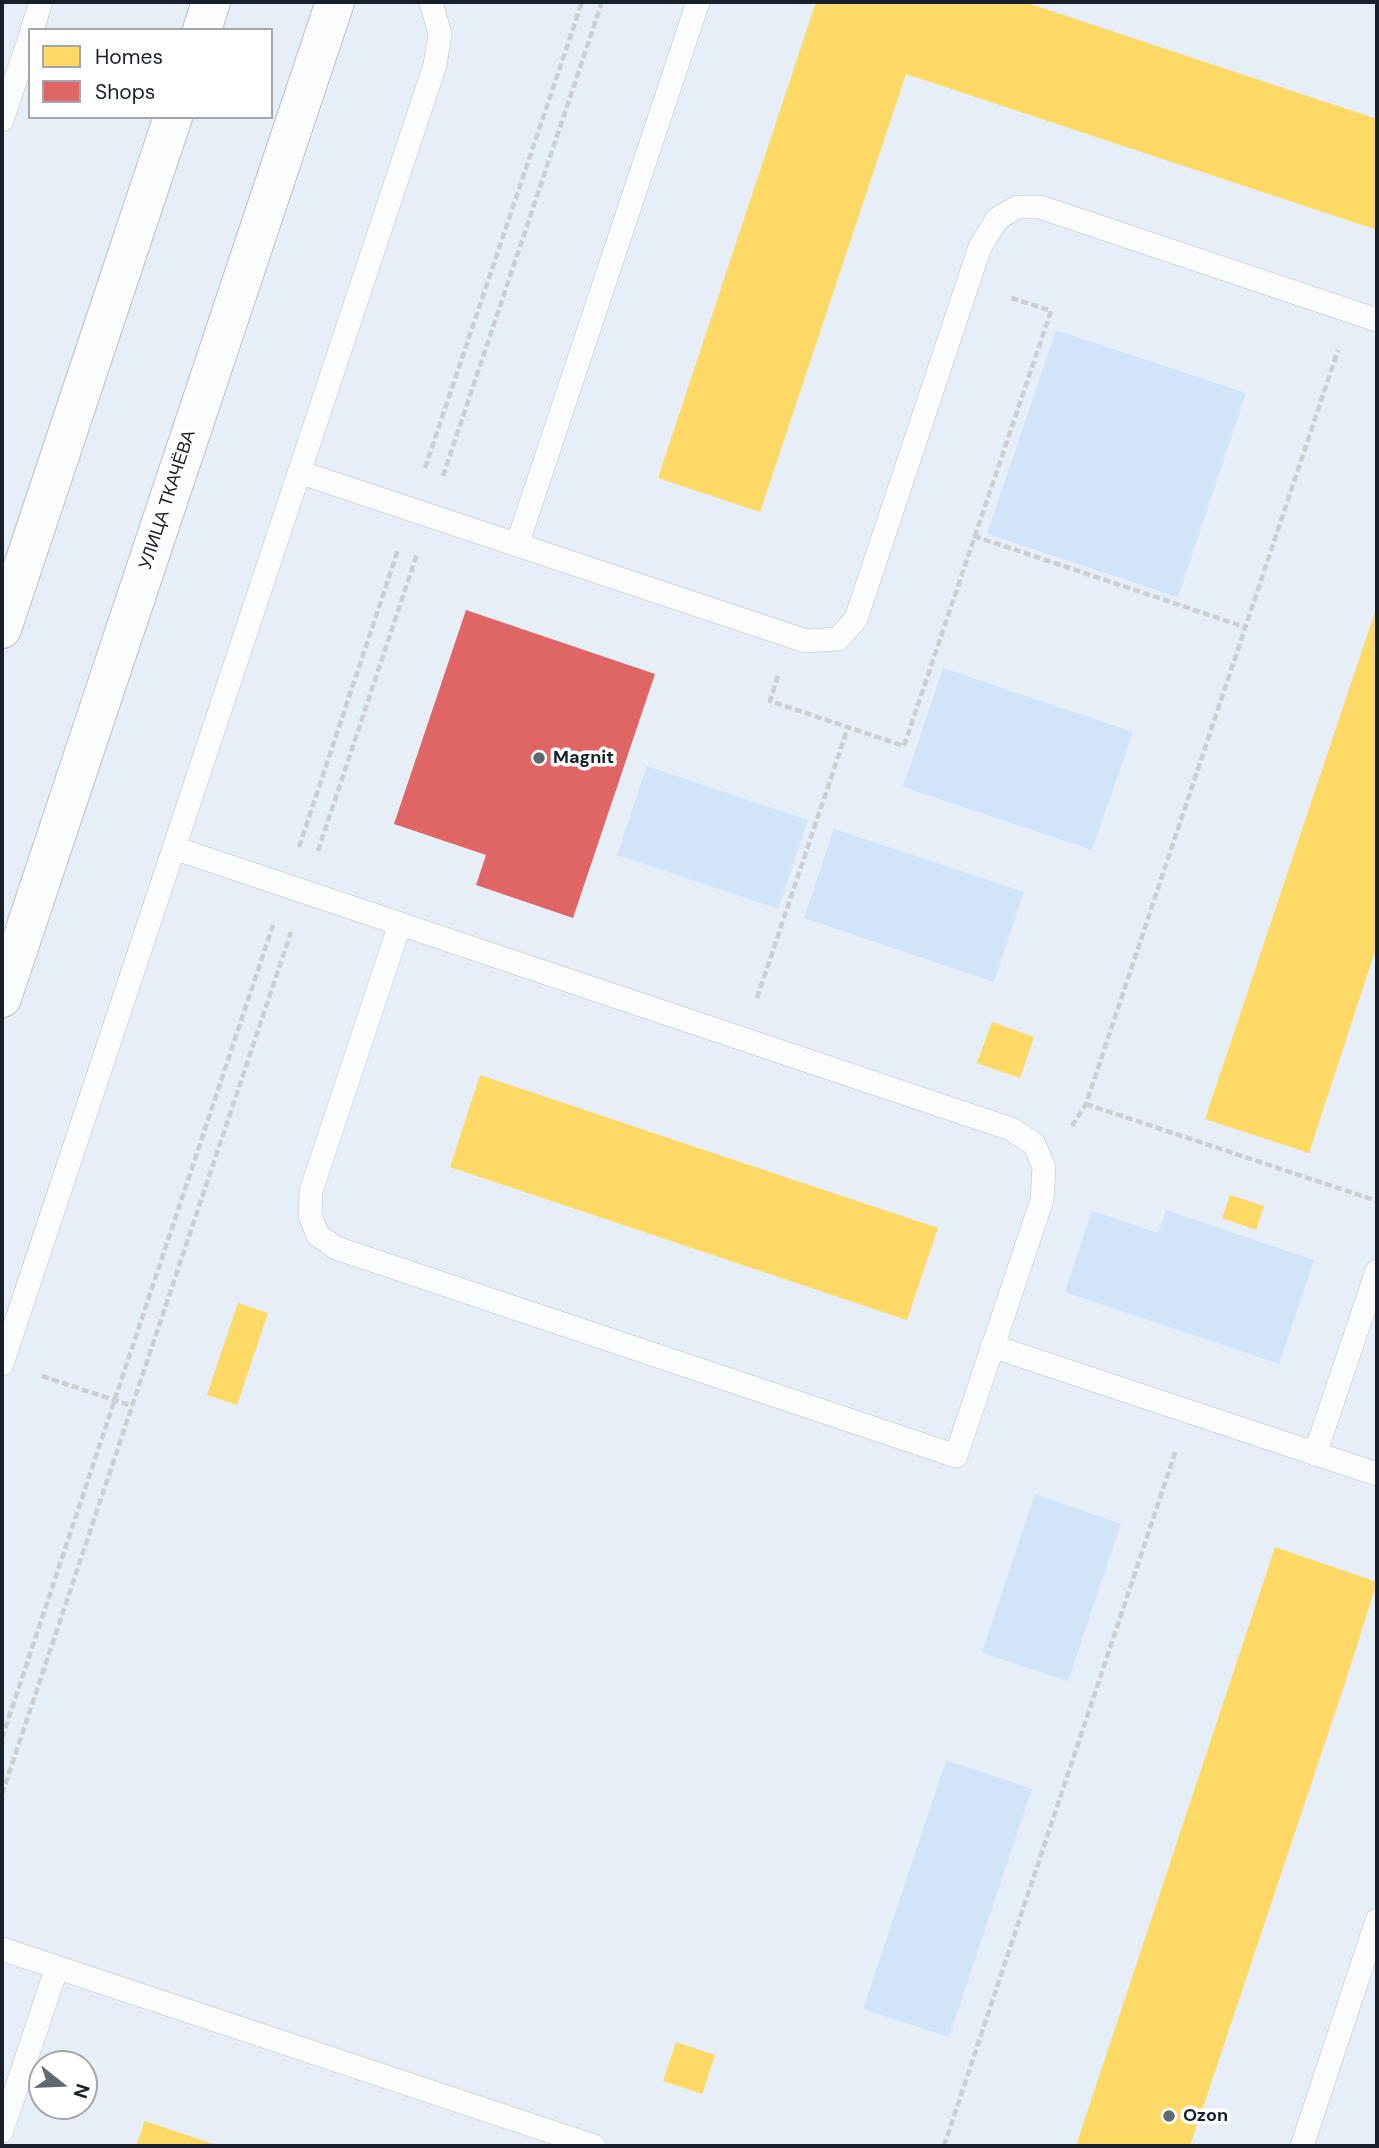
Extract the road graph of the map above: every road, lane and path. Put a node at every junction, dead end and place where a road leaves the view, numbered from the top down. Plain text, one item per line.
1 (41, 2) edge
2 (211, 2) edge
3 (335, 2) edge
4 (431, 2) edge
5 (698, 2) edge
6 (33, 28) edge
7 (203, 28) edge
8 (28, 43) edge
9 (172, 119) edge
10 (2, 120) edge
11 (968, 283) junction
12 (1351, 311) junction
13 (1377, 320) edge
14 (299, 472) junction
15 (974, 536) junction
16 (517, 545) junction
17 (1245, 627) junction
18 (2, 629) edge
19 (792, 636) junction
20 (848, 727) junction
21 (174, 848) junction
22 (400, 924) junction
23 (2, 998) edge
24 (744, 1039) junction
25 (1086, 1104) junction
26 (1044, 1167) junction
27 (1377, 1201) edge
28 (1377, 1271) edge
29 (992, 1346) junction
30 (2, 1364) edge
31 (32, 1373) dead end
32 (132, 1406) dead end
33 (1189, 1412) junction
34 (1315, 1454) junction
35 (1377, 1474) edge
36 (1377, 1920) edge
37 (2, 1949) edge
38 (57, 1967) junction
39 (2, 2131) edge
40 (594, 2146) edge
41 (944, 2146) edge
42 (1302, 2146) edge

1 - 6 lane
2 - 7 street
3 - 23 street, УЛИЦА ТКАЧЁВА
4 - 14 lane
5 - 16 lane
8 - 10 lane
9 - 18 street
11 - 12 lane
11 - 15 path
11 - 19 lane
12 - 13 lane
12 - 17 path
14 - 16 lane
14 - 21 lane
15 - 17 path
15 - 20 path
16 - 19 lane
17 - 25 path
19 - 20 path
20 - 24 path
21 - 22 lane
21 - 30 lane
22 - 24 lane
22 - 29 lane
24 - 26 lane
25 - 26 path
25 - 27 path
26 - 29 lane
28 - 34 lane
29 - 33 lane
31 - 32 path
33 - 34 lane
33 - 41 path
34 - 35 lane
36 - 42 lane
37 - 38 lane
38 - 39 lane
38 - 40 lane

